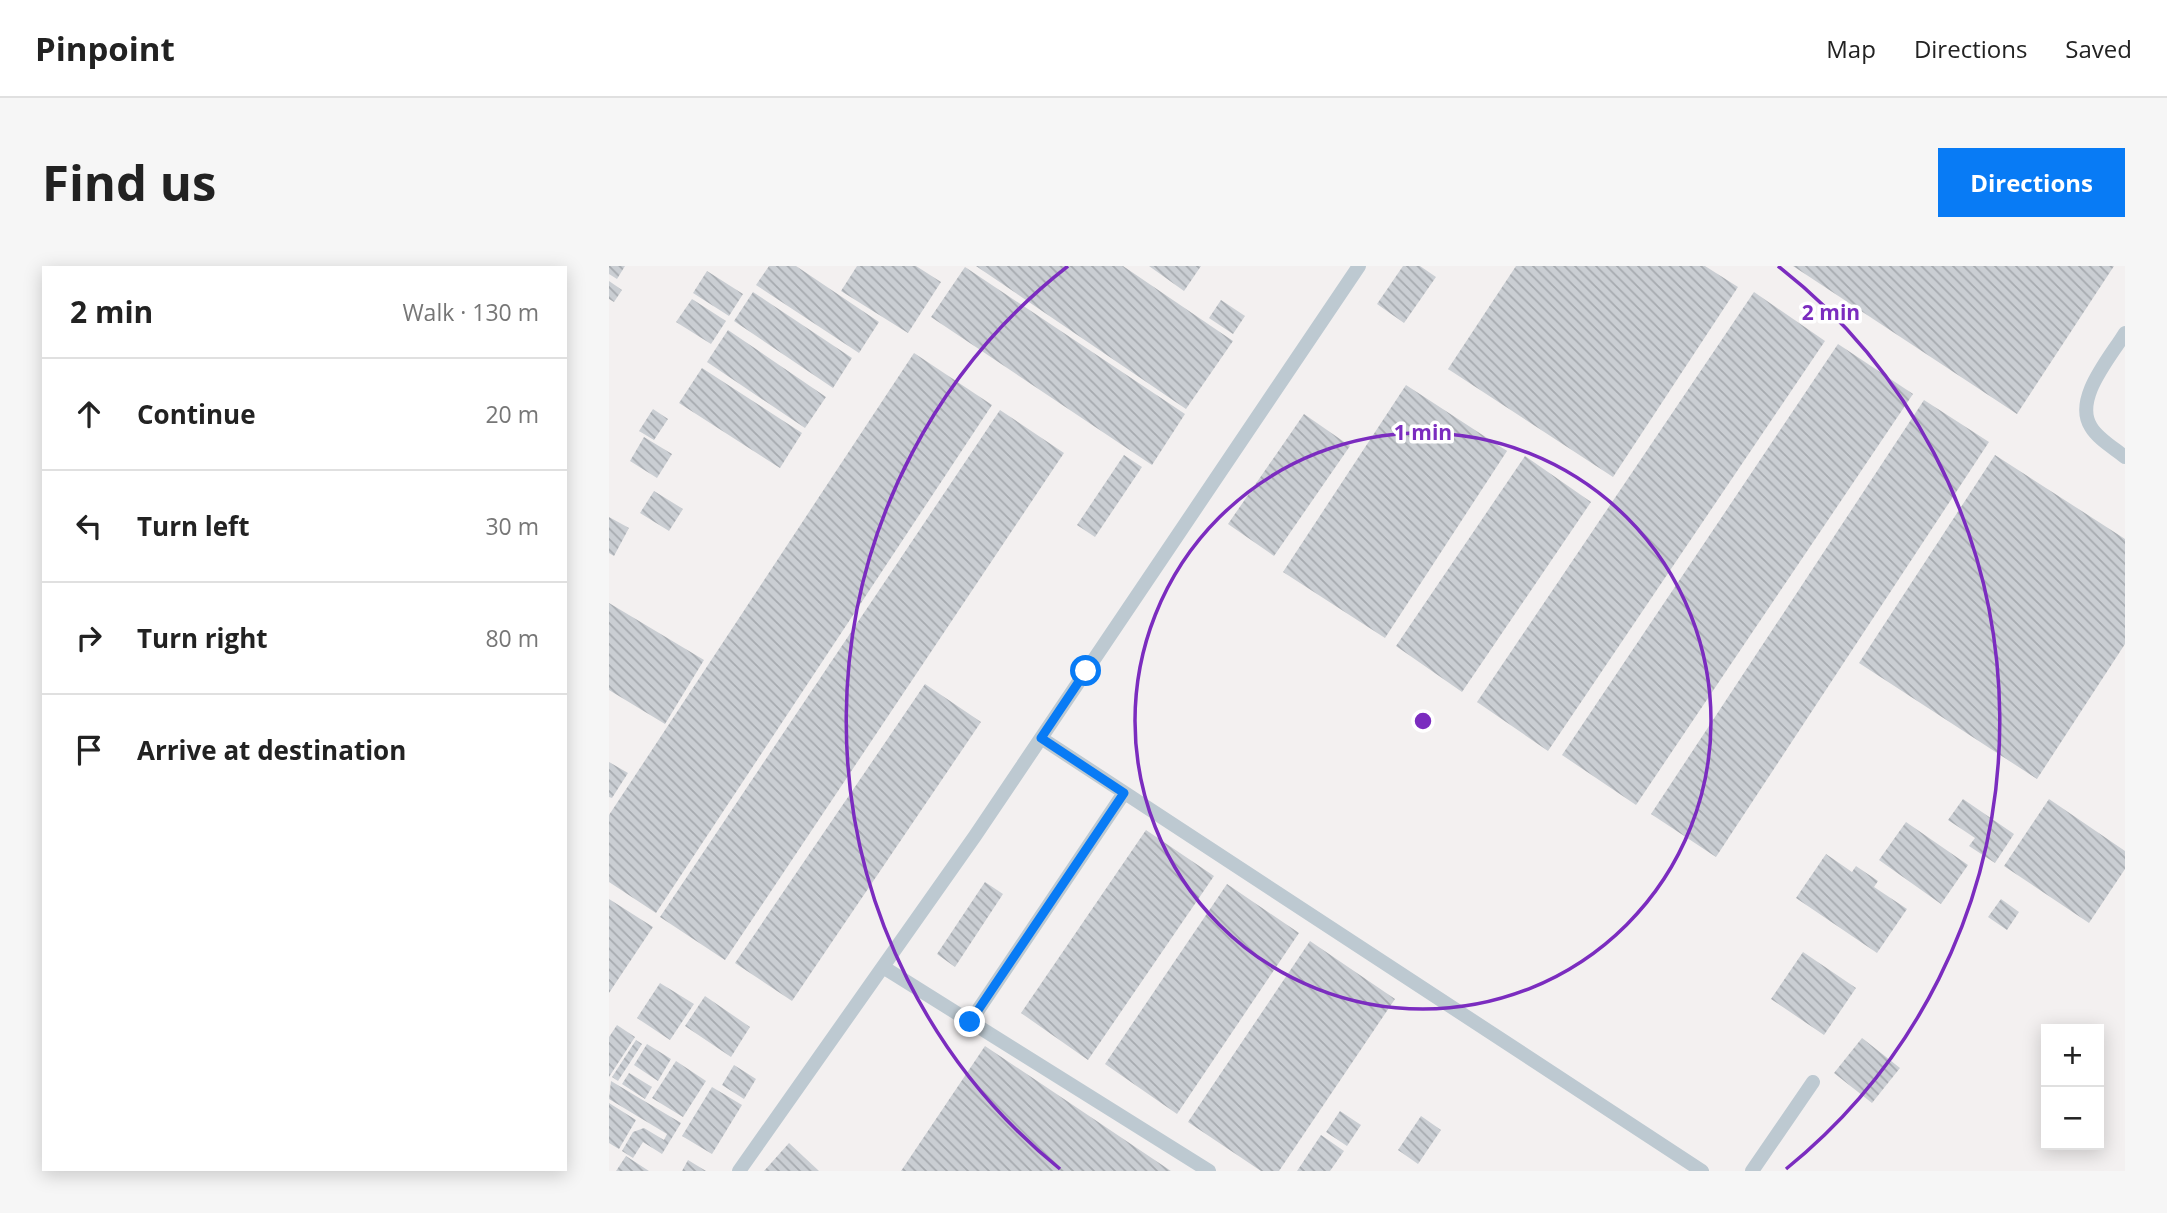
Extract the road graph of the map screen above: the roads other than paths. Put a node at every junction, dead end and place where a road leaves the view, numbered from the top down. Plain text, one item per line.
1 (1359, 266) edge
2 (2125, 333) edge
3 (2125, 457) edge
4 (1041, 738) junction
5 (1124, 793) junction
6 (883, 967) junction
7 (970, 1022) junction
8 (1813, 1082) dead end
9 (739, 1171) edge
10 (1209, 1171) edge
11 (1702, 1171) edge
12 (1752, 1171) edge

1 - 4 lane
2 - 3 lane
4 - 5 lane
4 - 6 lane
5 - 7 lane
5 - 11 lane
6 - 7 lane
6 - 9 lane
7 - 10 lane
8 - 12 lane

